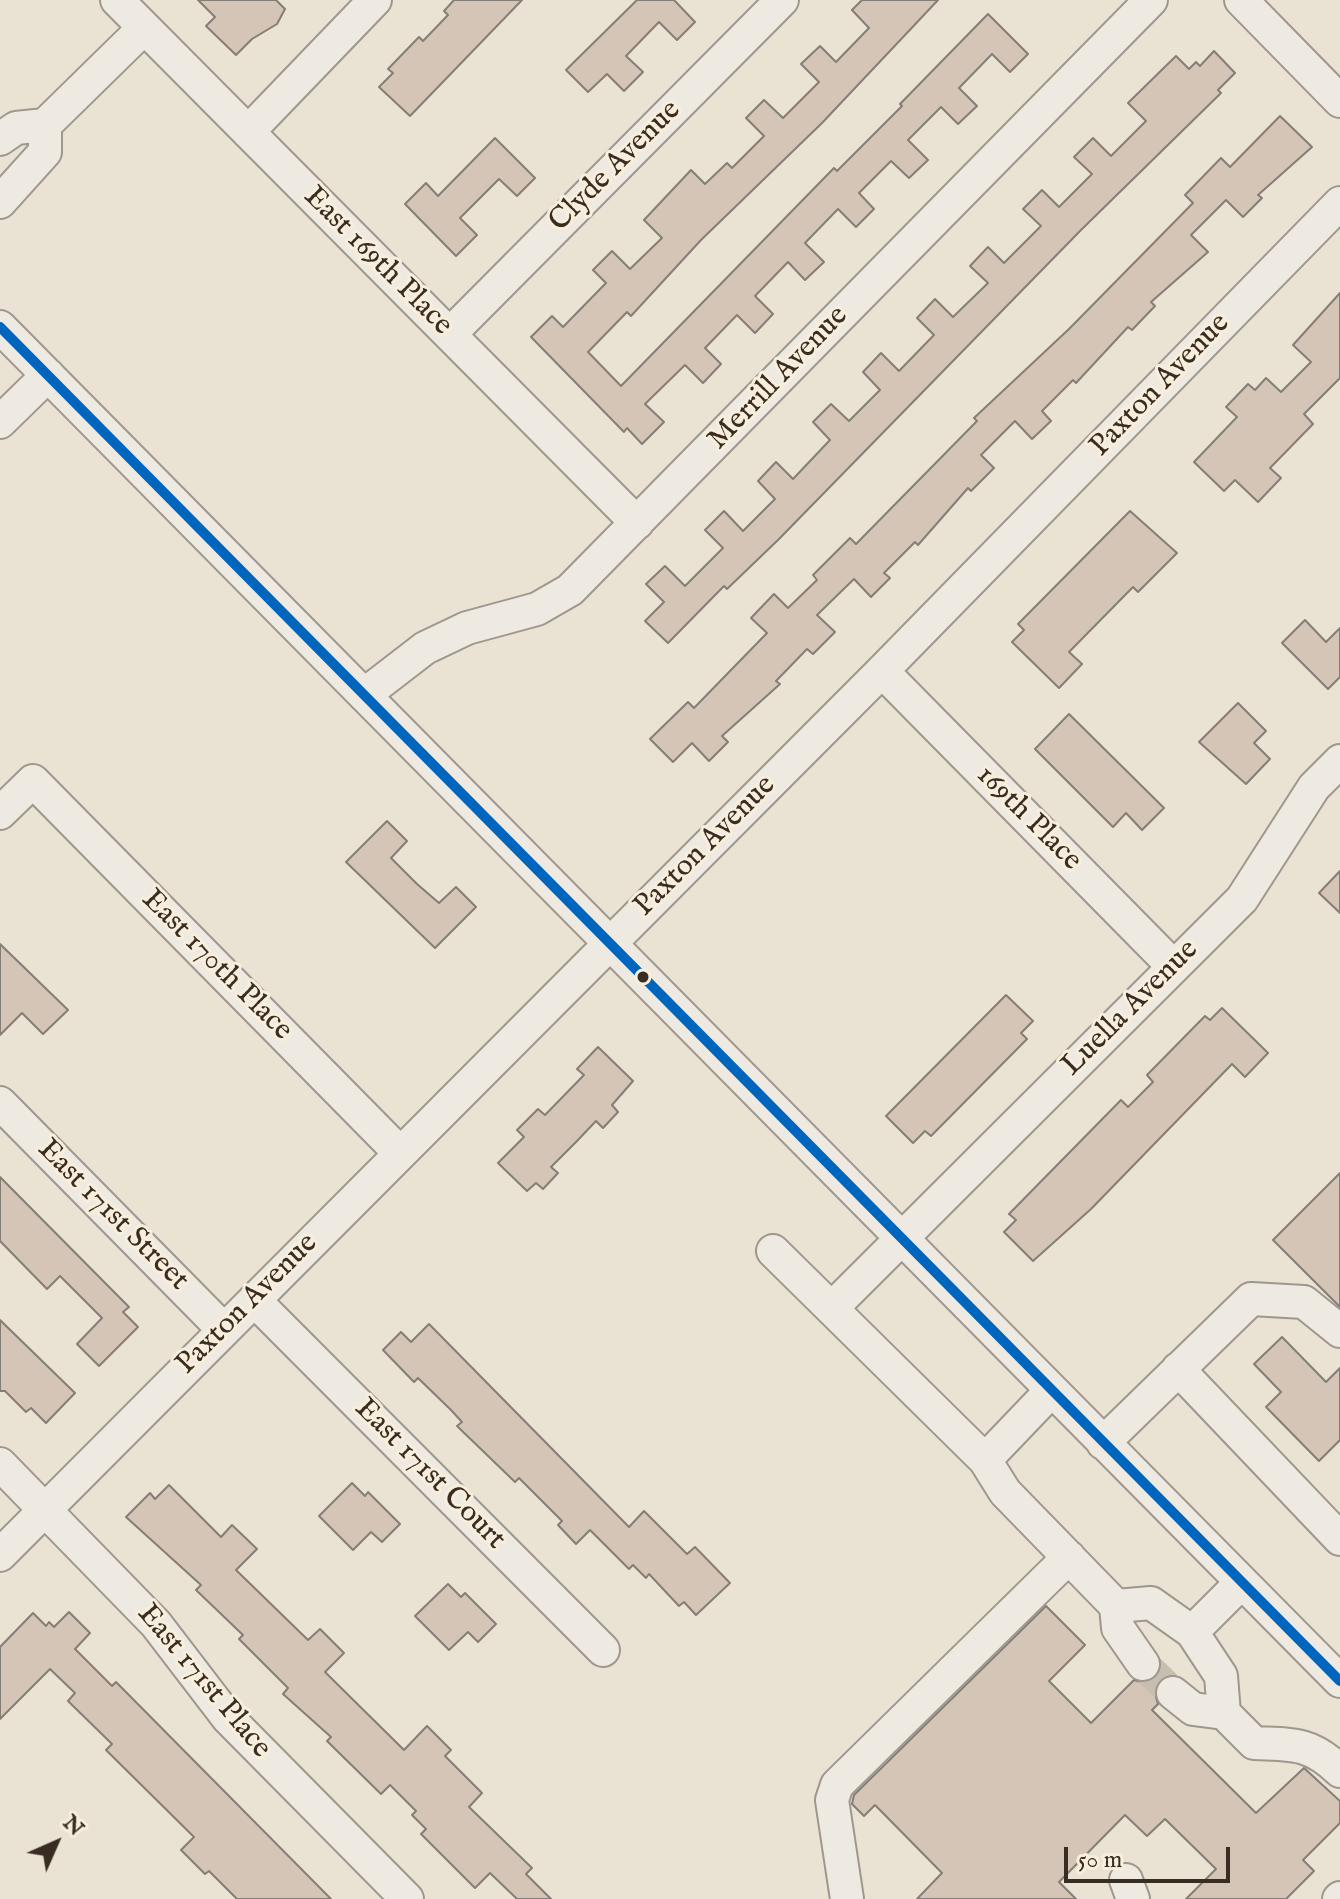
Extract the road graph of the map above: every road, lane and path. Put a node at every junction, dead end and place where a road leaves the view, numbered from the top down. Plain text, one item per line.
1 (117, 0) edge
2 (375, 0) edge
3 (782, 0) edge
4 (1151, 0) edge
5 (1241, 0) edge
6 (144, 28) junction
7 (1340, 101) edge
8 (45, 125) junction
9 (248, 132) junction
10 (0, 139) edge
11 (0, 202) edge
12 (1340, 203) edge
13 (0, 327) edge
14 (450, 334) junction
15 (48, 375) junction
16 (0, 422) edge
17 (637, 523) junction
18 (882, 671) junction
19 (364, 695) junction
20 (1340, 761) edge
21 (0, 813) edge
22 (609, 944) junction
23 (1173, 966) junction
24 (0, 1103) edge
25 (399, 1152) junction
26 (902, 1240) junction
27 (773, 1251) dead end
28 (254, 1300) junction
29 (832, 1308) junction
30 (224, 1330) junction
31 (1340, 1331) edge
32 (1178, 1369) junction
33 (1051, 1391) junction
34 (1103, 1443) junction
35 (985, 1460) junction
36 (0, 1464) edge
37 (45, 1509) junction
38 (1340, 1539) edge
39 (0, 1555) edge
40 (1069, 1557) junction
41 (1242, 1582) junction
42 (1116, 1606) junction
43 (1192, 1632) junction
44 (603, 1650) dead end
45 (1143, 1664) tunnel mouth
46 (1338, 1675) edge
47 (1173, 1693) tunnel mouth
48 (1224, 1713) junction
49 (1340, 1771) edge
50 (407, 1899) edge
51 (847, 1899) edge

1 - 6 street, East 169th Place
2 - 9 street
3 - 14 street, Clyde Avenue
4 - 17 street, Merrill Avenue
5 - 7 street
6 - 8 street
6 - 9 street, East 169th Place
8 - 10 street
8 - 11 street
9 - 14 street, East 169th Place
12 - 18 street, Paxton Avenue
13 - 15 street
14 - 17 street, East 169th Place
15 - 16 street
15 - 19 street
17 - 19 street, Merrill Avenue
18 - 22 street, Paxton Avenue
18 - 23 street, 169th Place
19 - 22 street
20 - 23 street, Luella Avenue
21 - 25 street, East 170th Place
22 - 25 street, Paxton Avenue
22 - 26 street
23 - 26 street, Luella Avenue
24 - 30 street, East 171st Street
25 - 28 street, Paxton Avenue
26 - 29 street, Luella Avenue
26 - 33 street
27 - 29 street
28 - 30 street, Paxton Avenue
28 - 44 street, East 171st Court
29 - 35 street
30 - 37 street, Paxton Avenue
31 - 32 street
32 - 34 street
32 - 38 street
33 - 34 street
33 - 35 street
34 - 41 street
35 - 40 street
36 - 37 street, East 171st Place
37 - 39 street, Paxton Avenue
37 - 50 street, East 171st Place
40 - 42 street
40 - 51 street
41 - 43 street
41 - 46 street
42 - 43 street
42 - 45 street
43 - 48 street
47 - 48 street
48 - 49 street

